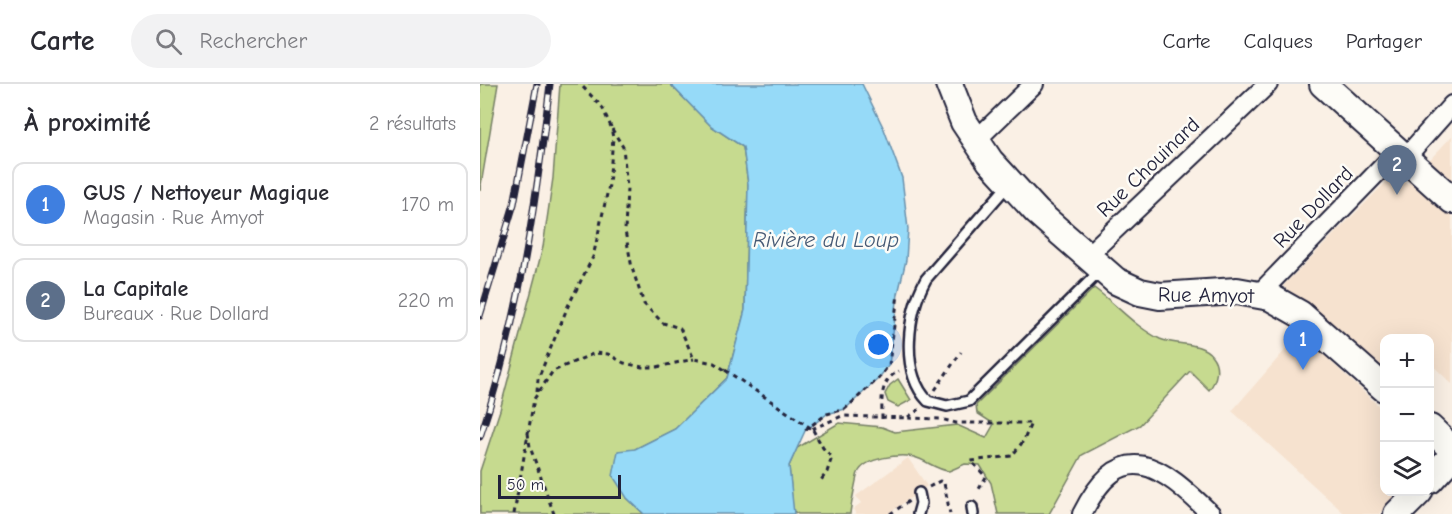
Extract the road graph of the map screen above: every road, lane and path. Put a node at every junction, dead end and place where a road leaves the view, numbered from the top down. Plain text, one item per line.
1 (580, 84) edge
2 (949, 84) edge
3 (1034, 84) edge
4 (1268, 84) edge
5 (1323, 84) edge
6 (1452, 105) edge
7 (611, 127) junction
8 (975, 141) junction
9 (1401, 154) junction
10 (1009, 184) junction
11 (1452, 200) edge
12 (1094, 264) junction
13 (898, 294) dead end
14 (1259, 294) junction
15 (694, 358) junction
16 (899, 371) dead end
17 (1380, 384) edge
18 (537, 392) junction
19 (882, 419) junction
20 (527, 428) junction
21 (805, 430) dead end
22 (813, 430) junction
23 (1434, 432) edge
24 (1452, 448) edge
25 (1452, 456) edge
26 (1434, 476) edge
27 (819, 483) dead end
28 (979, 489) dead end
29 (919, 493) dead end
30 (1415, 496) edge
31 (514, 514) edge
32 (554, 514) edge
33 (918, 514) edge
34 (1082, 514) edge
35 (1211, 514) edge
36 (1397, 514) edge

1 - 7 path
2 - 8 main road, Rue Amyot
3 - 8 street
4 - 12 street, Rue Chouinard
5 - 9 main road
6 - 9 street, Rue Dollard
7 - 15 path
7 - 18 path
8 - 10 main road, Rue Amyot
9 - 11 main road
9 - 14 street, Rue Dollard
10 - 12 main road, Rue Amyot
10 - 12 lane
12 - 14 main road, Rue Amyot
13 - 21 path
14 - 17 main road, Rue Amyot
15 - 18 path
15 - 22 path, bridge
16 - 19 path
18 - 20 path
19 - 22 path
19 - 28 path
20 - 31 path
20 - 32 path
22 - 27 path
23 - 24 main road
25 - 26 main road
29 - 33 lane
30 - 36 main road
34 - 35 street

